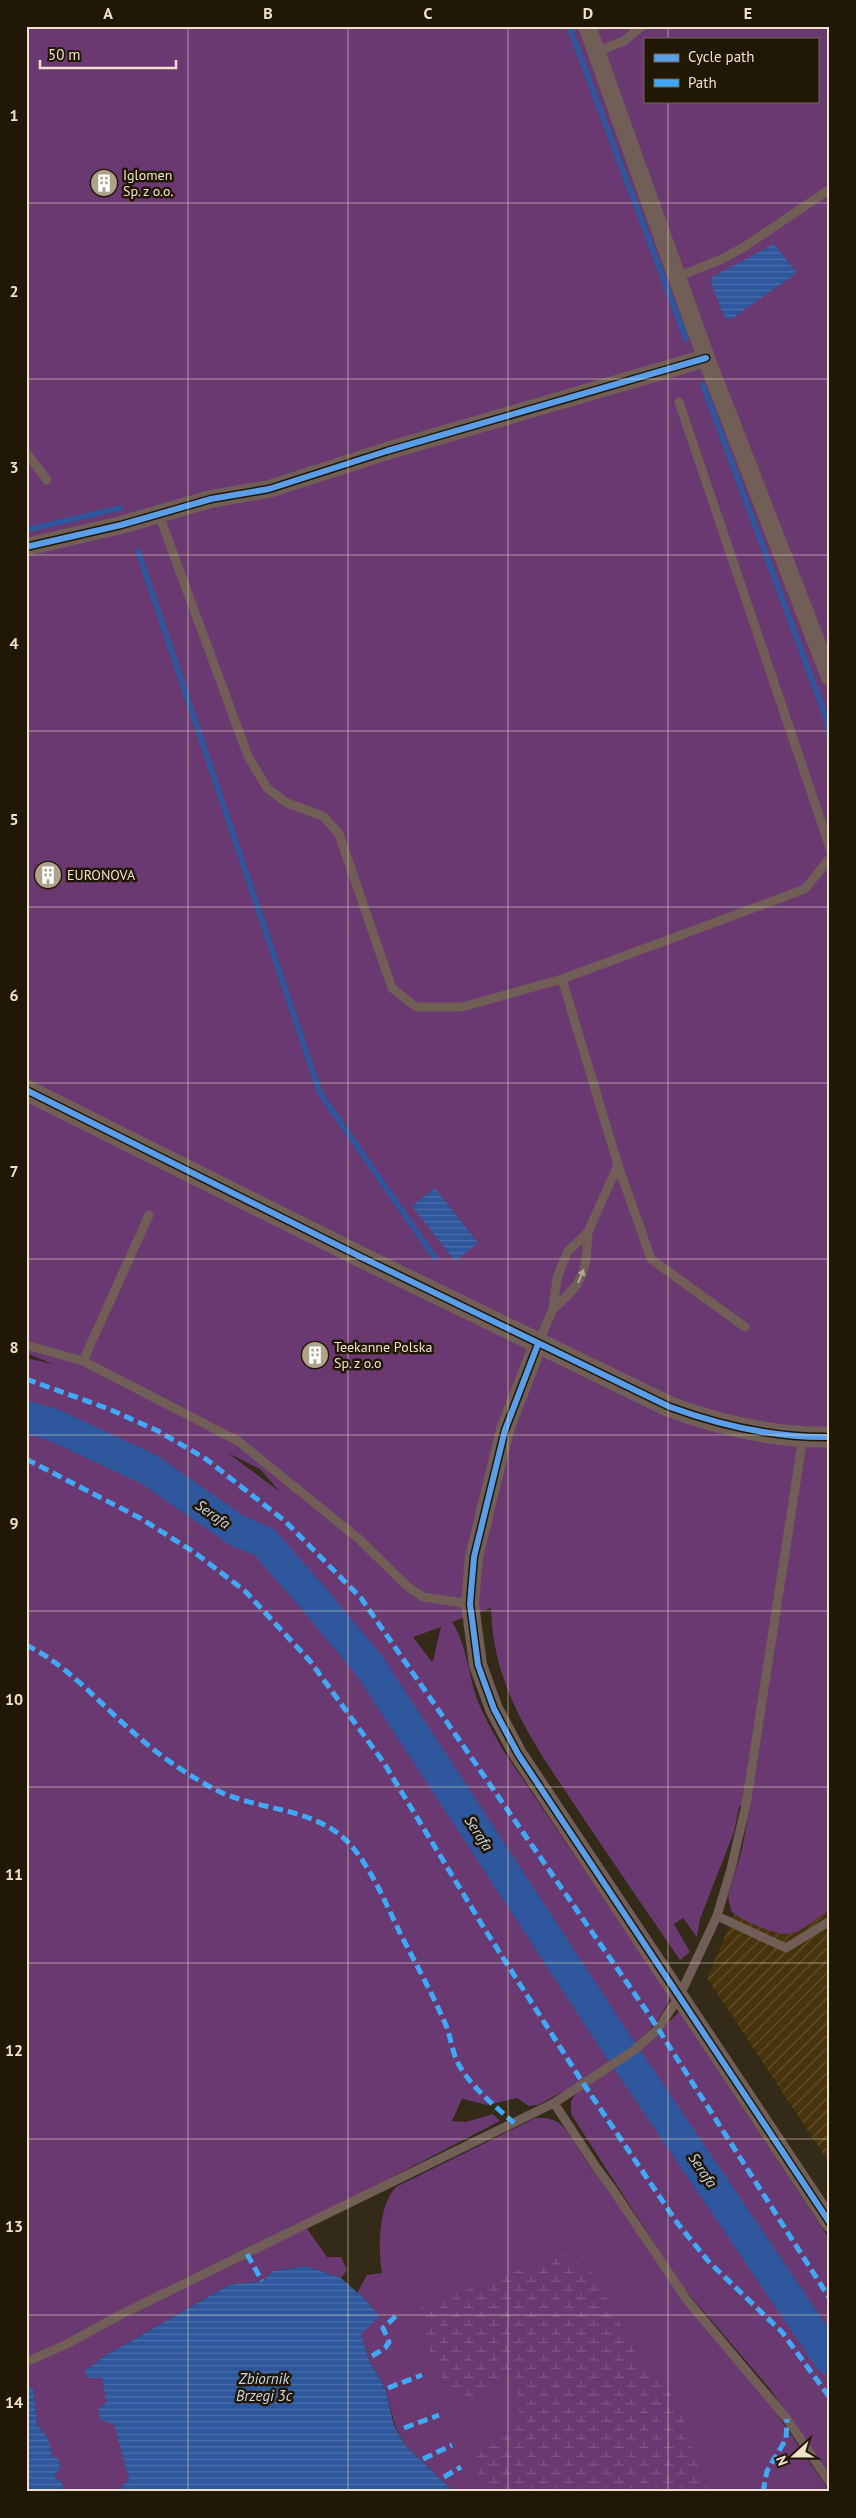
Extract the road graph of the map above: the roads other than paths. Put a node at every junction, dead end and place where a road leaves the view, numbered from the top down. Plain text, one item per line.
1 (587, 26) edge
2 (642, 26) edge
3 (596, 52) junction
4 (830, 189) edge
5 (677, 277) junction
6 (706, 358) junction
7 (679, 402) dead end
8 (26, 452) edge
9 (47, 480) dead end
10 (159, 515) junction
11 (26, 547) edge
12 (830, 677) edge
13 (830, 848) edge
14 (830, 858) edge
15 (562, 979) junction
16 (26, 1090) edge
17 (618, 1165) junction
18 (149, 1215) dead end
19 (588, 1232) junction
20 (553, 1309) junction
21 (745, 1327) dead end
22 (538, 1344) junction
23 (26, 1345) edge
24 (83, 1360) junction
25 (803, 1437) junction
26 (830, 1438) edge
27 (470, 1604) junction
28 (717, 1916) junction
29 (830, 1921) edge
30 (680, 1995) junction
31 (554, 2102) junction
32 (830, 2223) edge
33 (26, 2362) edge
34 (830, 2484) edge

1 - 3 street
2 - 3 lane
3 - 5 street
4 - 5 lane
5 - 6 street
6 - 10 street
6 - 12 street
7 - 13 lane
8 - 9 lane
10 - 11 street
10 - 15 lane
14 - 15 lane
15 - 17 lane
16 - 22 street
17 - 19 lane
17 - 21 lane
18 - 24 lane
19 - 20 lane
20 -> 19 lane
20 - 22 lane
22 - 25 street
22 - 27 street
23 - 24 lane
24 - 27 lane
25 - 26 street
25 - 28 lane
27 - 30 street
28 - 29 lane
28 - 30 lane
30 - 31 lane
30 - 32 street
31 - 33 lane
31 - 34 lane

